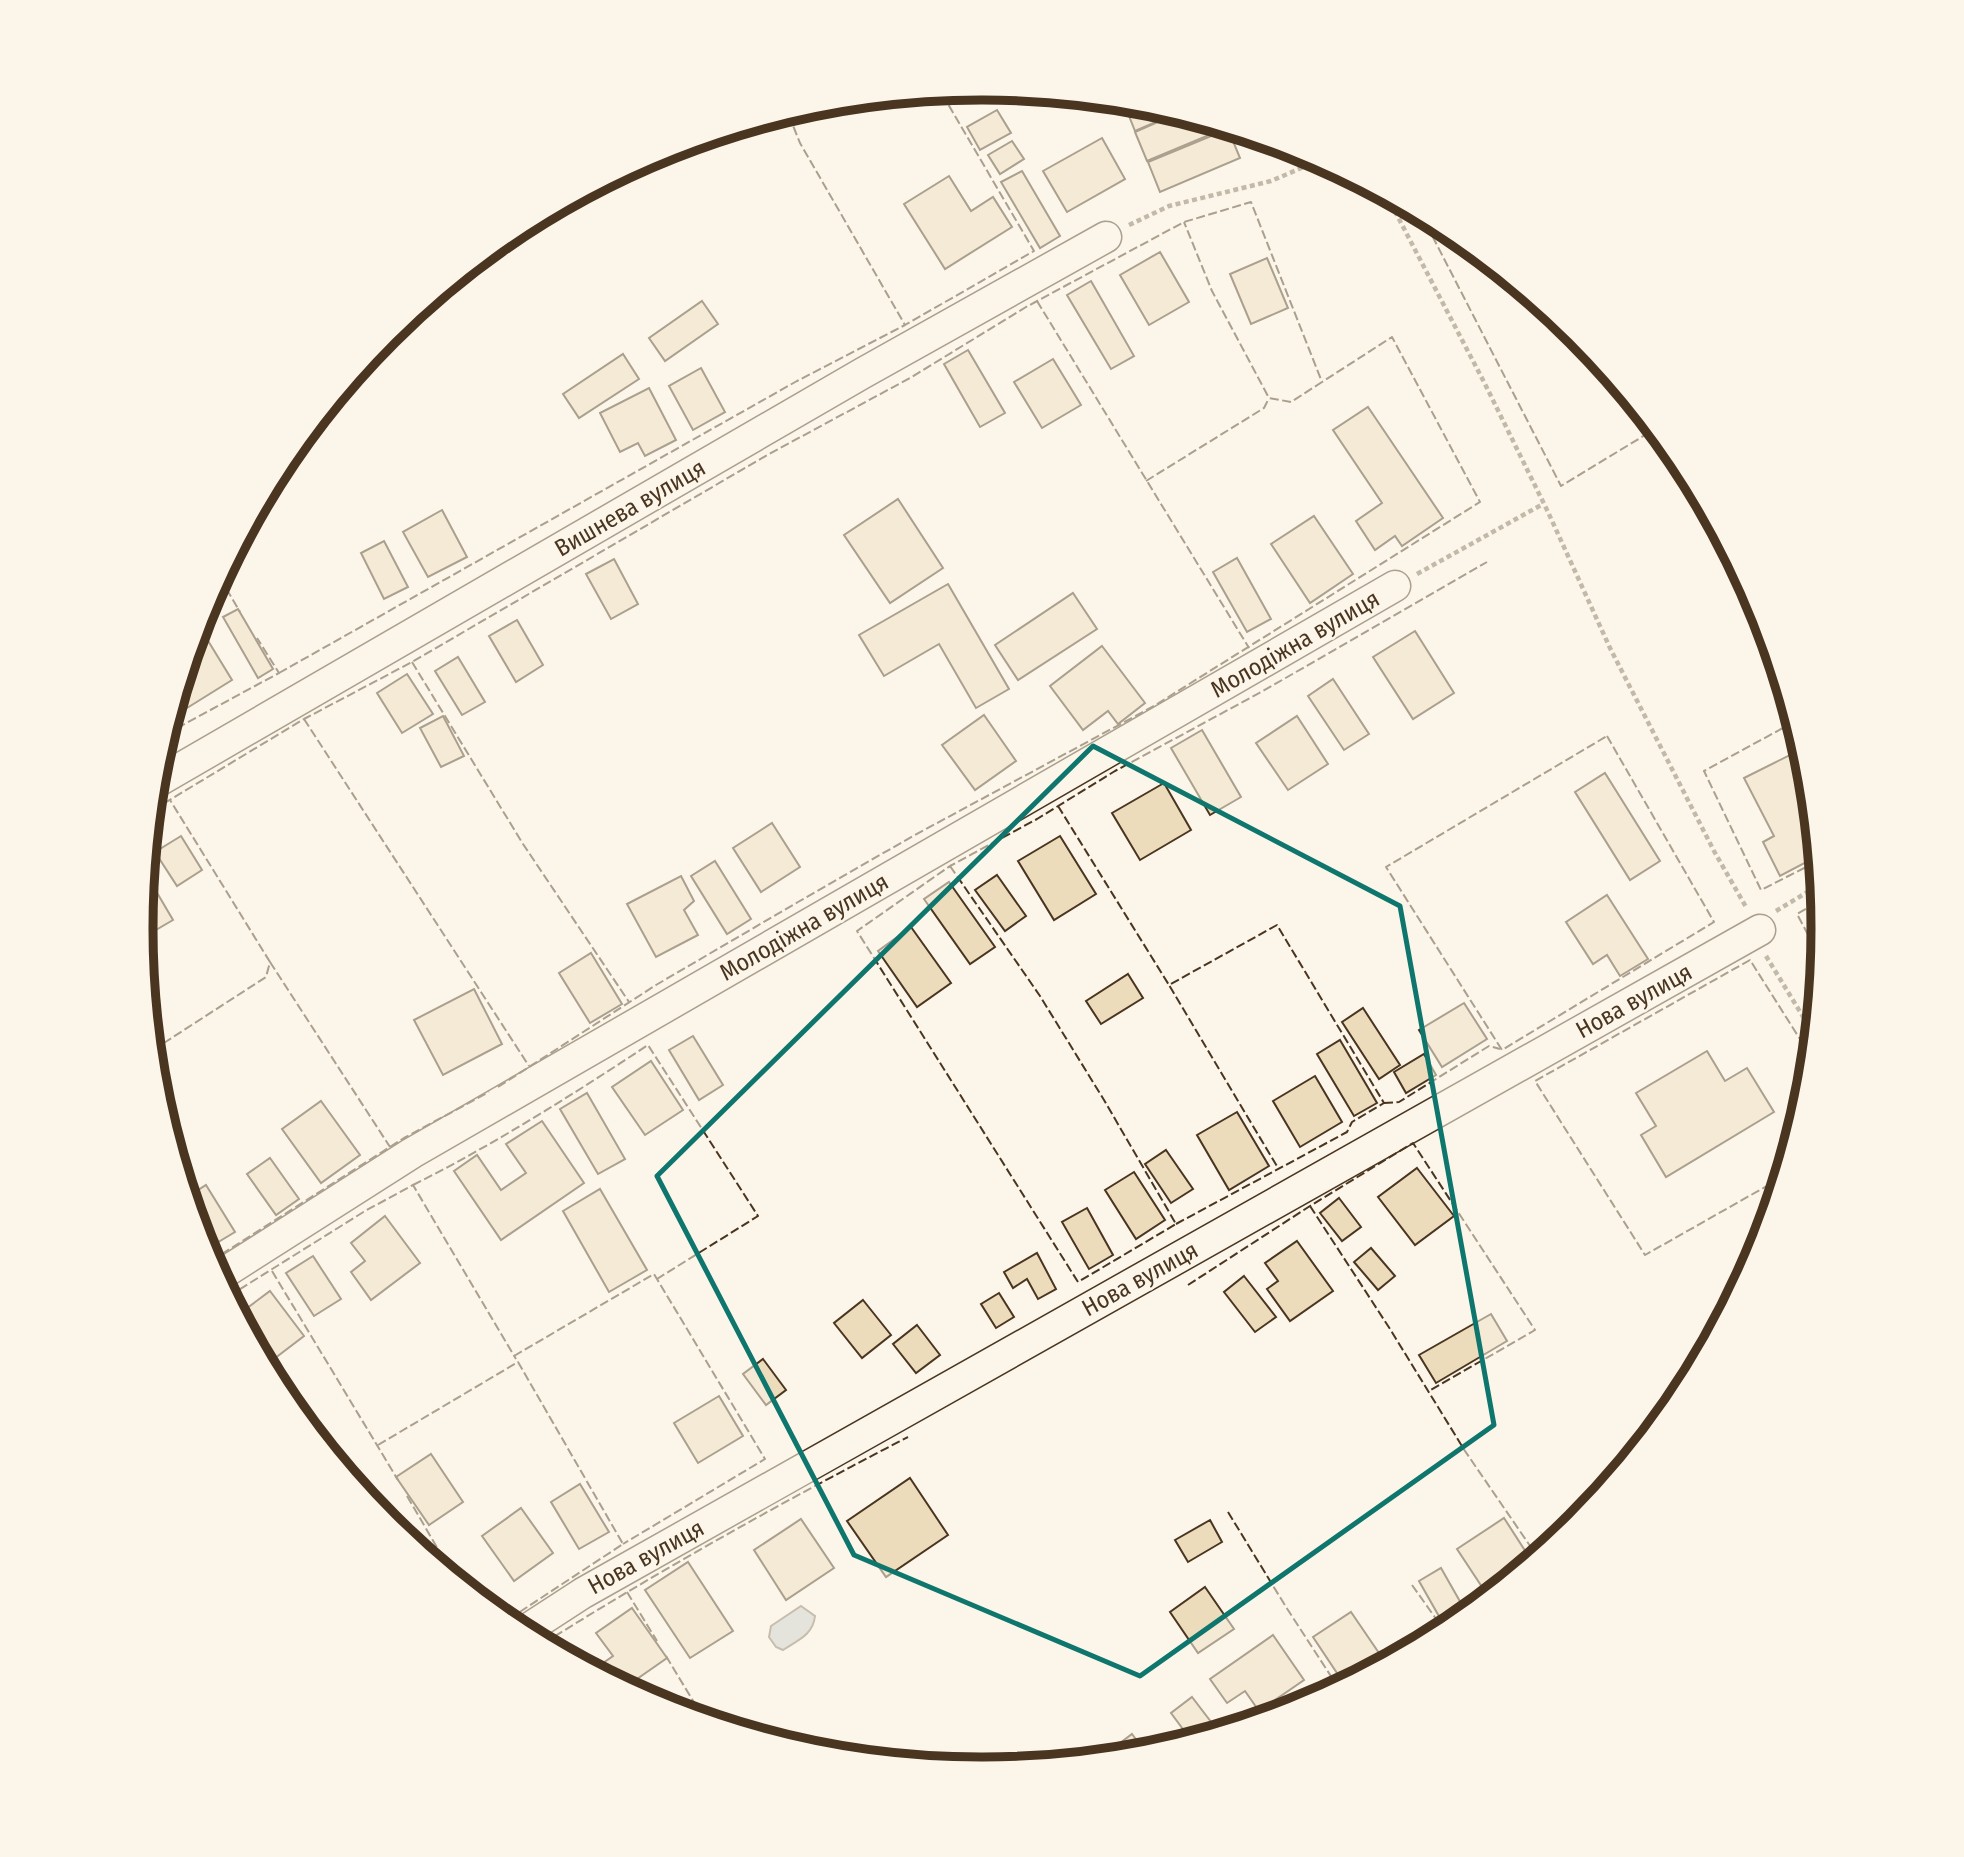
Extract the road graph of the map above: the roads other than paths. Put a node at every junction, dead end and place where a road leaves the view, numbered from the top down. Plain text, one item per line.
1 (1107, 237) road end
2 (1395, 586) road end
3 (168, 776) edge
4 (1760, 930) road end
5 (228, 1271) edge
6 (534, 1625) edge

1 - 3 street, Вишнева вулиця
2 - 5 street, Молодіжна вулиця
4 - 6 street, Нова вулиця

